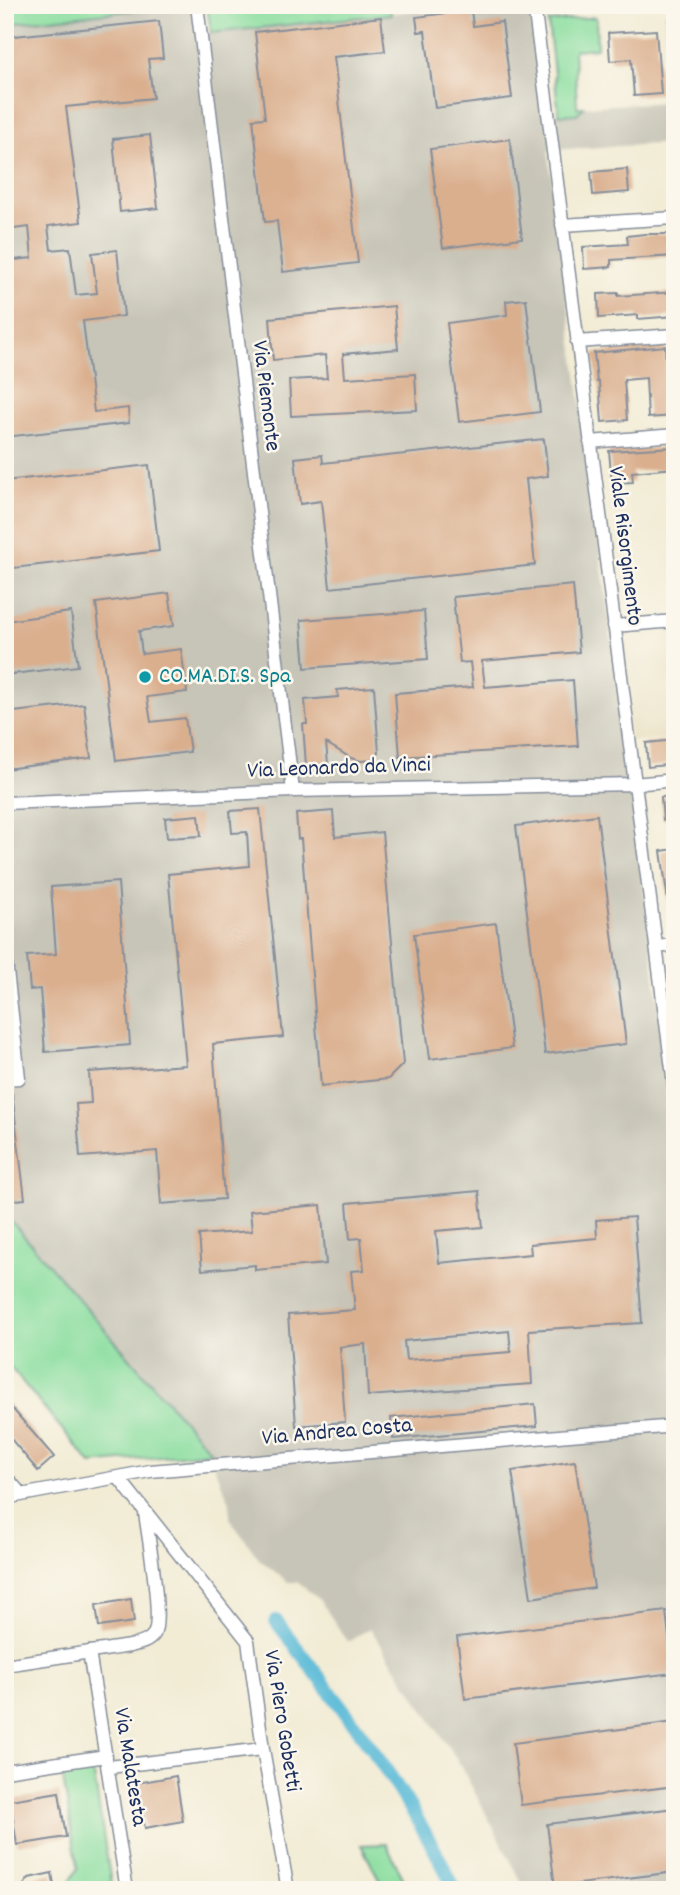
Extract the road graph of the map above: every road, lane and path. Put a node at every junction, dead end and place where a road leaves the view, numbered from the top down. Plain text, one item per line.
1 (197, 5) edge
2 (534, 5) edge
3 (675, 218) edge
4 (562, 225) junction
5 (675, 335) edge
6 (577, 342) junction
7 (675, 435) edge
8 (590, 442) junction
9 (675, 621) edge
10 (614, 626) junction
11 (675, 780) edge
12 (634, 784) junction
13 (293, 791) junction
14 (5, 803) edge
15 (675, 945) edge
16 (656, 947) junction
17 (5, 953) edge
18 (672, 1051) edge
19 (5, 1079) edge
20 (675, 1092) edge
21 (675, 1426) edge
22 (5, 1476) edge
23 (118, 1477) junction
24 (21, 1494) junction
25 (5, 1497) edge
26 (145, 1512) junction
27 (89, 1652) junction
28 (5, 1665) edge
29 (263, 1749) junction
30 (107, 1761) junction
31 (5, 1771) edge
32 (127, 1890) edge
33 (288, 1890) edge

1 - 13 street, Via Piemonte
2 - 4 street, Viale Risorgimento
3 - 4 street
4 - 6 street, Viale Risorgimento
5 - 6 street
6 - 8 street, Viale Risorgimento
7 - 8 street
8 - 10 street, Viale Risorgimento
9 - 10 street
10 - 12 street, Viale Risorgimento
11 - 12 street, Via Leonardo da Vinci
12 - 13 street, Via Leonardo da Vinci
12 - 16 street, Viale Risorgimento
13 - 14 street, Via Leonardo da Vinci
15 - 16 street
16 - 18 street, Viale Risorgimento
17 - 19 street
18 - 20 street, Viale Risorgimento
21 - 23 street, Via Andrea Costa
22 - 24 street
23 - 24 street, Via Andrea Costa
23 - 26 street, Via Piero Gobetti
24 - 25 street, Via Andrea Costa
26 - 27 street
26 - 29 street, Via Piero Gobetti
27 - 28 street
27 - 30 street, Via Malatesta
29 - 30 street
29 - 33 street, Via Piero Gobetti
30 - 31 street
30 - 32 street, Via Malatesta

